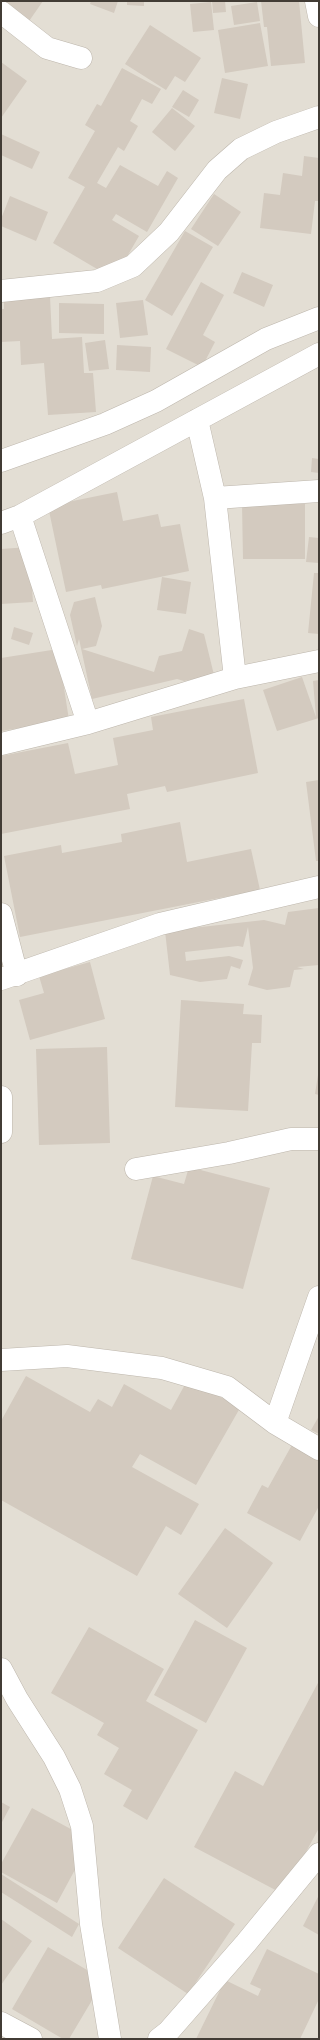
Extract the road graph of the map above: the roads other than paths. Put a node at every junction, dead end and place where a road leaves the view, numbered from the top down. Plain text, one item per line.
1 (316, 1) edge
2 (1, 12) edge
3 (319, 16) edge
4 (81, 58) dead end
5 (319, 117) edge
6 (1, 291) edge
7 (319, 318) edge
8 (319, 354) edge
9 (197, 420) junction
10 (1, 461) edge
11 (319, 491) edge
12 (215, 498) junction
13 (10, 520) edge
14 (319, 661) edge
15 (234, 678) junction
16 (88, 723) junction
17 (1, 744) edge
18 (319, 887) edge
19 (1, 914) edge
20 (9, 977) edge
21 (1, 1098) edge
22 (1, 1132) edge
23 (319, 1140) edge
24 (136, 1169) dead end
25 (319, 1297) edge
26 (1, 1360) edge
27 (275, 1423) junction
28 (319, 1449) edge
29 (1, 1669) edge
30 (319, 1854) edge
31 (1, 2023) edge
32 (31, 2039) edge
33 (110, 2039) edge
34 (159, 2039) edge

1 - 3 street
2 - 4 street
5 - 6 street
7 - 10 street
8 - 9 street
9 - 12 street
9 - 13 street
11 - 12 street
12 - 15 street
13 - 16 street
14 - 15 street
15 - 16 street
16 - 17 street
18 - 20 street
19 - 20 street
21 - 22 street
23 - 24 street
25 - 27 street
26 - 27 street
27 - 28 street
29 - 33 street
30 - 34 street
31 - 32 street

